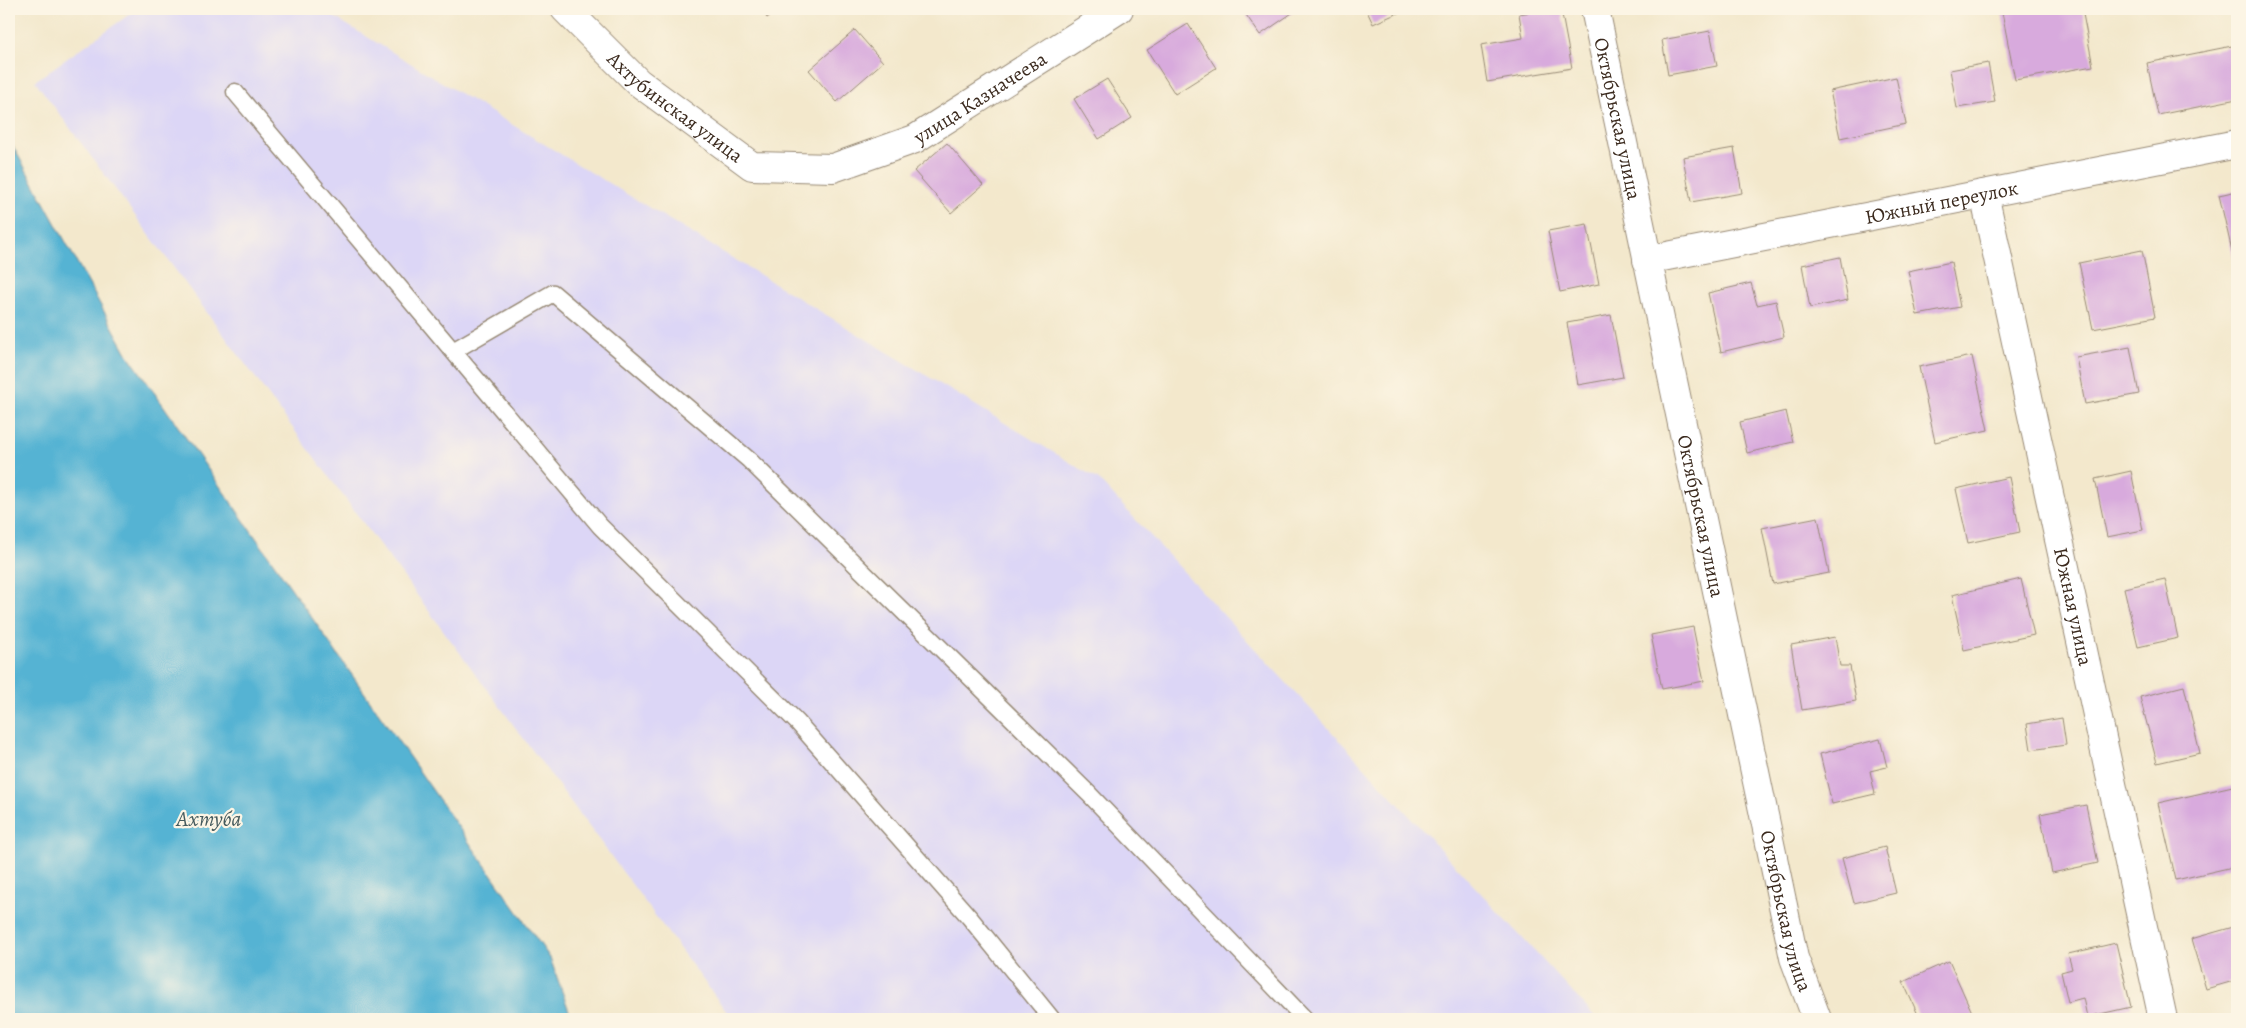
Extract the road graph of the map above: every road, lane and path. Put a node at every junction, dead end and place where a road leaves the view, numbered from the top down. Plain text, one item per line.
1 (565, 9) edge
2 (1119, 9) edge
3 (1595, 9) edge
4 (235, 92) dead end
5 (2237, 144) edge
6 (833, 168) joint
7 (1984, 194) junction
8 (1646, 260) junction
9 (453, 351) junction
10 (1052, 1019) edge
11 (1305, 1019) edge
12 (1817, 1019) edge
13 (2163, 1019) edge

1 - 6 street, Ахтубинская улица
2 - 6 street, улица Казначеева
3 - 8 street, Октябрьская улица
4 - 9 lane
5 - 7 street, Южный переулок
7 - 8 street, Южный переулок
7 - 13 street, Южная улица
8 - 12 street, Октябрьская улица
9 - 10 lane
9 - 11 lane

